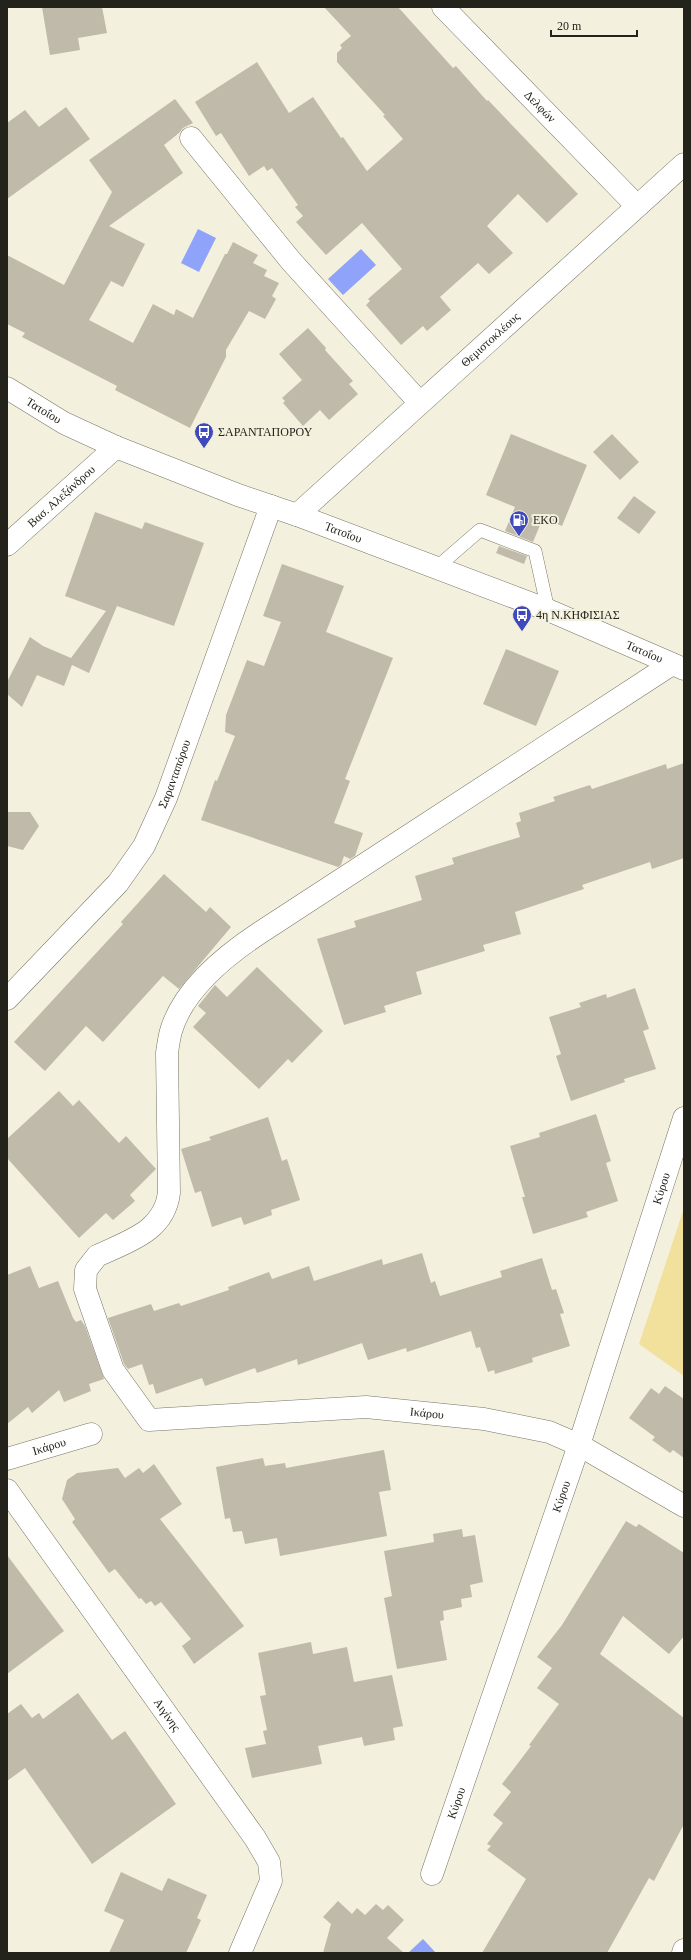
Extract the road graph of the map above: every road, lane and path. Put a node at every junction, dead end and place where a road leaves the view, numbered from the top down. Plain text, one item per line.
1 (443, 7) edge
2 (191, 138) dead end
3 (684, 164) edge
4 (637, 206) junction
5 (7, 388) edge
6 (420, 403) junction
7 (116, 447) junction
8 (271, 506) junction
9 (297, 515) junction
10 (7, 545) edge
11 (435, 569) junction
12 (548, 610) junction
13 (678, 667) edge
14 (7, 999) edge
15 (684, 1118) edge
16 (91, 1434) dead end
17 (579, 1446) junction
18 (7, 1459) edge
19 (7, 1490) edge
20 (684, 1506) edge
21 (432, 1874) dead end
22 (240, 1953) edge

1 - 4 street, Δελφών
2 - 6 street
3 - 4 street, Θεμιστοκλέους
4 - 6 street, Θεμιστοκλέους
5 - 7 street, Τατοΐου
6 - 9 street, Θεμιστοκλέους
7 - 8 street, Τατοΐου
7 - 10 street, Βασ. Αλεξάνδρου
8 - 9 street, Τατοΐου
8 - 14 street, Σαρανταπόρου
9 - 11 street, Τατοΐου
11 - 12 street, Τατοΐου
11 - 12 lane
12 - 13 street, Τατοΐου
13 - 17 street, Ικάρου
15 - 17 street, Κύρου
16 - 18 street, Ικάρου
17 - 20 street, Ικάρου
17 - 21 street, Κύρου
19 - 22 street, Αιγίνης

